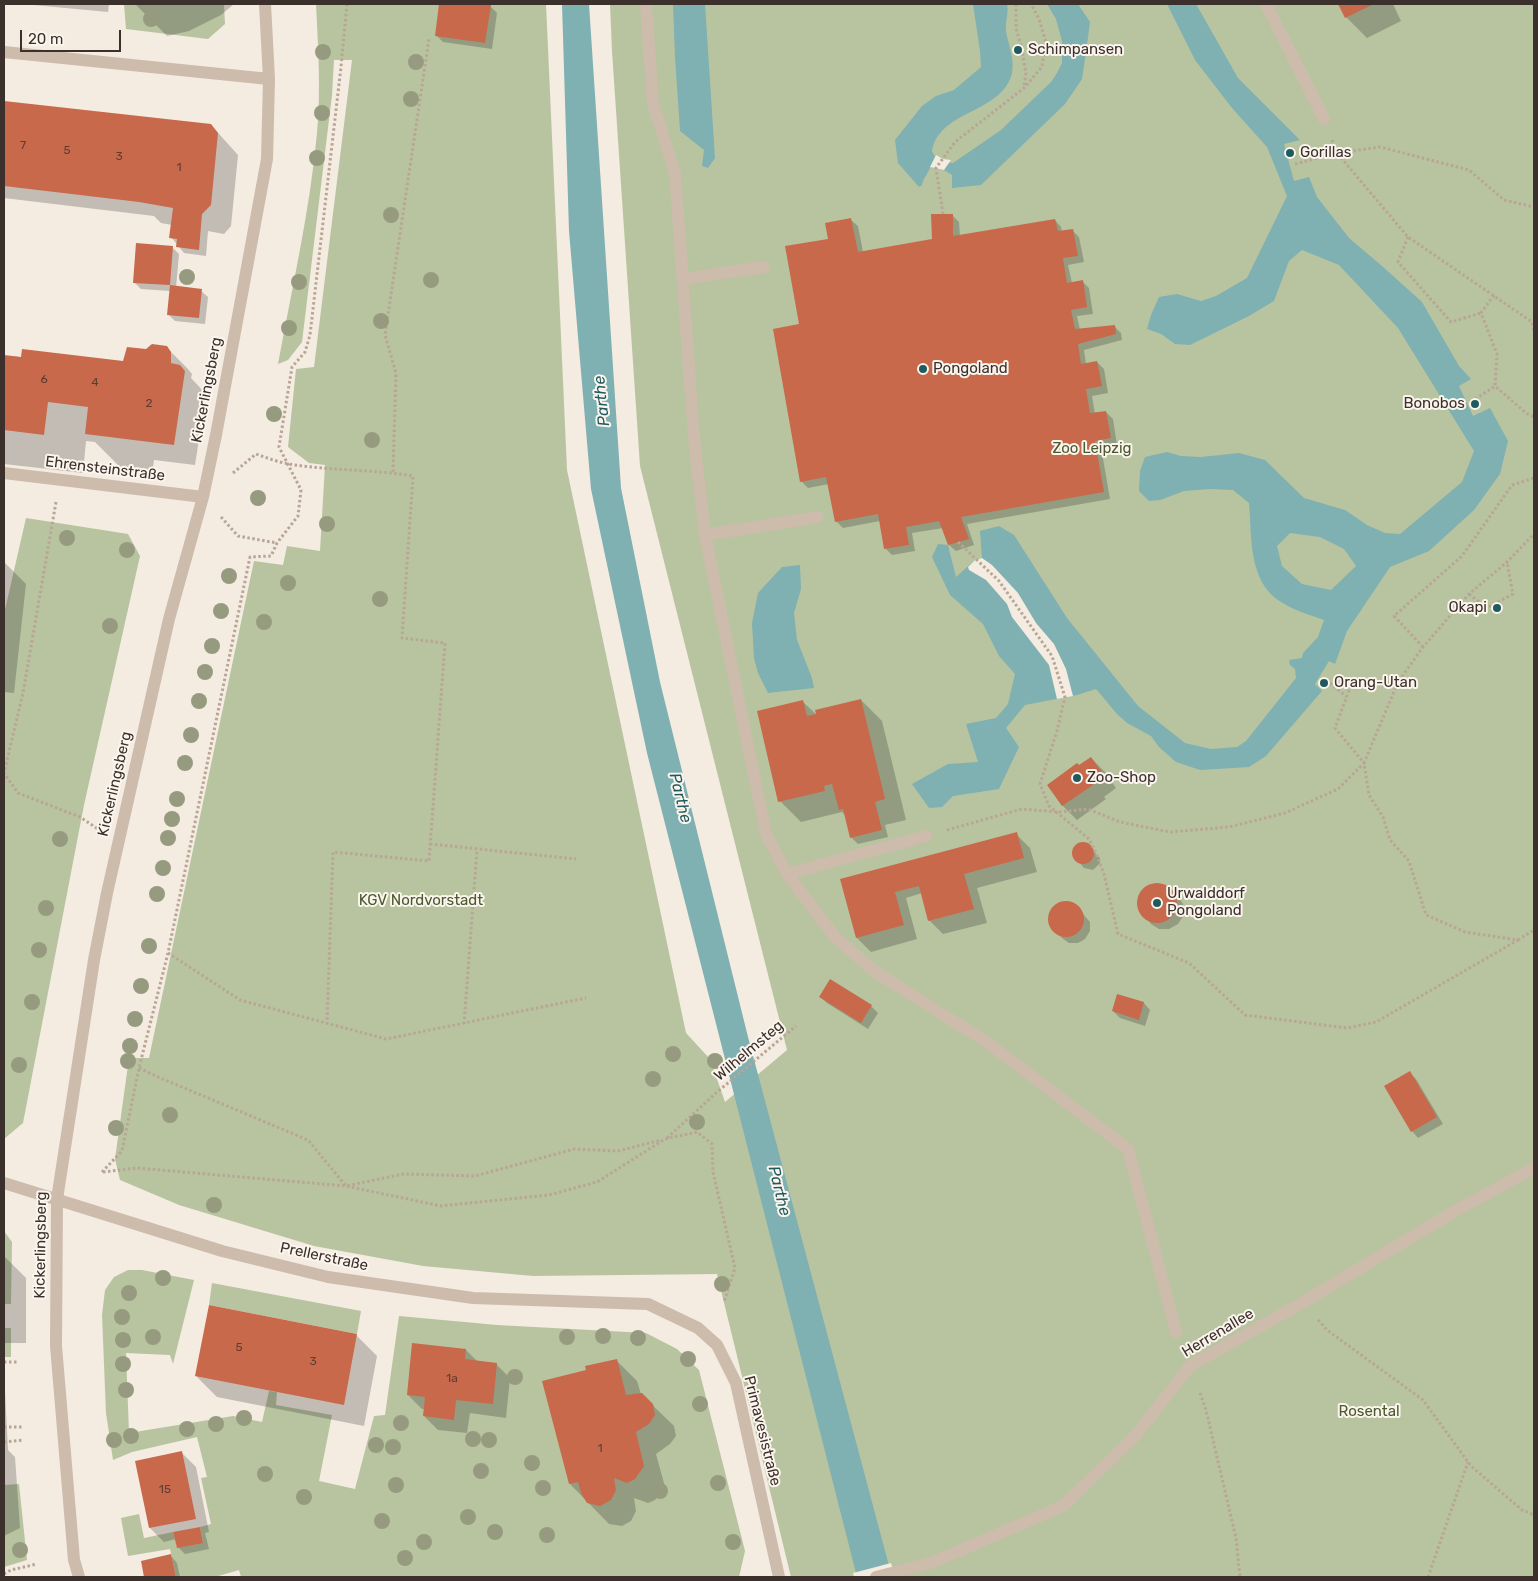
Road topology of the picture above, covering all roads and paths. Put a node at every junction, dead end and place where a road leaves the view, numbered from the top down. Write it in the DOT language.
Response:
graph roads {
  1 [pos="265,4"];
  2 [pos="347,4"];
  3 [pos="646,4"];
  4 [pos="1016,4"];
  5 [pos="1032,4"];
  6 [pos="1266,4"];
  7 [pos="429,39"];
  8 [pos="4,52"];
  9 [pos="268,79"];
  10 [pos="1024,88"];
  11 [pos="1324,119"];
  12 [pos="1337,152"];
  13 [pos="1295,164"];
  14 [pos="1534,207"];
  15 [pos="943,214"];
  16 [pos="1408,237"];
  17 [pos="764,267"];
  18 [pos="683,279"];
  19 [pos="1494,295"];
  20 [pos="1481,313"];
  21 [pos="1534,330"];
  22 [pos="1495,386"];
  23 [pos="1471,402"];
  24 [pos="1534,417"];
  25 [pos="256,454"];
  26 [pos="289,464"];
  27 [pos="4,472"];
  28 [pos="393,472"];
  29 [pos="1534,478"];
  30 [pos="60,479"];
  31 [pos="202,497"];
  32 [pos="818,517"];
  33 [pos="1534,534"];
  34 [pos="705,535"];
  35 [pos="238,536"];
  36 [pos="958,542"];
  37 [pos="277,543"];
  38 [pos="1507,562"];
  39 [pos="1469,594"];
  40 [pos="1423,647"];
  41 [pos="1326,680"];
  42 [pos="1398,682"];
  43 [pos="1347,697"];
  44 [pos="1364,764"];
  45 [pos="1058,812"];
  46 [pos="926,836"];
  47 [pos="118,844"];
  48 [pos="430,844"];
  49 [pos="477,850"];
  50 [pos="576,859"];
  51 [pos="787,874"];
  52 [pos="1534,930"];
  53 [pos="1518,940"];
  54 [pos="168,953"];
  55 [pos="586,998"];
  56 [pos="327,1023"];
  57 [pos="464,1024"];
  58 [pos="796,1026"];
  59 [pos="139,1068"];
  60 [pos="665,1139"];
  61 [pos="1534,1168"];
  62 [pos="4,1184"];
  63 [pos="346,1186"];
  64 [pos="56,1199"];
  65 [pos="724,1302"];
  66 [pos="1302,1303"];
  67 [pos="648,1304"];
  68 [pos="1176,1332"];
  69 [pos="4,1362"];
  70 [pos="19,1362"];
  71 [pos="1190,1366"];
  72 [pos="4,1427"];
  73 [pos="22,1427"];
  74 [pos="23,1440"];
  75 [pos="4,1442"];
  76 [pos="1468,1462"];
  77 [pos="1534,1515"];
  78 [pos="37,1564"];
  79 [pos="4,1574"];
  80 [pos="79,1577"];
  81 [pos="779,1577"];
  82 [pos="876,1577"];
  83 [pos="1240,1577"];
  84 [pos="1428,1577"];
  1 -- 9 [label="street, Kickerlingsberg"];
  2 -- 26 [label="path"];
  3 -- 18 [label="street"];
  4 -- 10 [label="path"];
  5 -- 10 [label="path"];
  6 -- 11 [label="street"];
  7 -- 28 [label="path"];
  8 -- 9 [label="street"];
  9 -- 31 [label="street, Kickerlingsberg"];
  10 -- 15 [label="path"];
  11 -- 12 [label="path"];
  12 -- 13 [label="path"];
  12 -- 14 [label="path"];
  12 -- 16 [label="path"];
  16 -- 19 [label="path"];
  16 -- 20 [label="path"];
  17 -- 18 [label="street"];
  18 -- 34 [label="street"];
  19 -- 20 [label="path"];
  19 -- 21 [label="path"];
  20 -- 22 [label="path"];
  22 -- 23 [label="path"];
  22 -- 24 [label="path"];
  25 -- 26 [label="path"];
  26 -- 28 [label="path"];
  26 -- 37 [label="path"];
  27 -- 30 [label="street, Ehrensteinstraße"];
  28 -- 48 [label="path"];
  29 -- 40 [label="path"];
  30 -- 31 [label="street, Ehrensteinstraße"];
  30 -- 47 [label="path"];
  31 -- 47 [label="street, Kickerlingsberg"];
  32 -- 34 [label="street"];
  33 -- 38 [label="path"];
  34 -- 51 [label="street"];
  35 -- 37 [label="path"];
  36 -- 45 [label="path"];
  37 -- 54 [label="path"];
  38 -- 39 [label="path"];
  38 -- 39 [label="path"];
  39 -- 40 [label="path"];
  40 -- 42 [label="path"];
  41 -- 43 [label="path"];
  42 -- 43 [label="path"];
  42 -- 44 [label="path"];
  43 -- 44 [label="path"];
  44 -- 45 [label="path"];
  44 -- 53 [label="path"];
  45 -- 46 [label="path"];
  45 -- 53 [label="path"];
  46 -- 51 [label="street"];
  47 -- 64 [label="street, Kickerlingsberg"];
  48 -- 49 [label="path"];
  48 -- 56 [label="path"];
  49 -- 50 [label="path"];
  49 -- 57 [label="path"];
  51 -- 68 [label="street"];
  52 -- 53 [label="path"];
  54 -- 56 [label="path"];
  54 -- 59 [label="path"];
  55 -- 57 [label="path"];
  56 -- 57 [label="path"];
  58 -- 60 [label="path, Wilhelmsteg"];
  59 -- 63 [label="path"];
  59 -- 63 [label="path"];
  60 -- 63 [label="path"];
  60 -- 63 [label="path"];
  60 -- 65 [label="path"];
  61 -- 66 [label="street, Herrenallee"];
  62 -- 64 [label="street, Prellerstraße"];
  64 -- 67 [label="street, Prellerstraße"];
  64 -- 80 [label="street, Kickerlingsberg"];
  66 -- 71 [label="street, Herrenallee"];
  66 -- 76 [label="path"];
  67 -- 81 [label="street, Primavesistraße"];
  69 -- 70 [label="path"];
  71 -- 82 [label="street, Herrenallee"];
  71 -- 83 [label="path"];
  72 -- 73 [label="path"];
  74 -- 75 [label="path"];
  76 -- 77 [label="path"];
  76 -- 84 [label="path"];
  78 -- 79 [label="path"];
}
